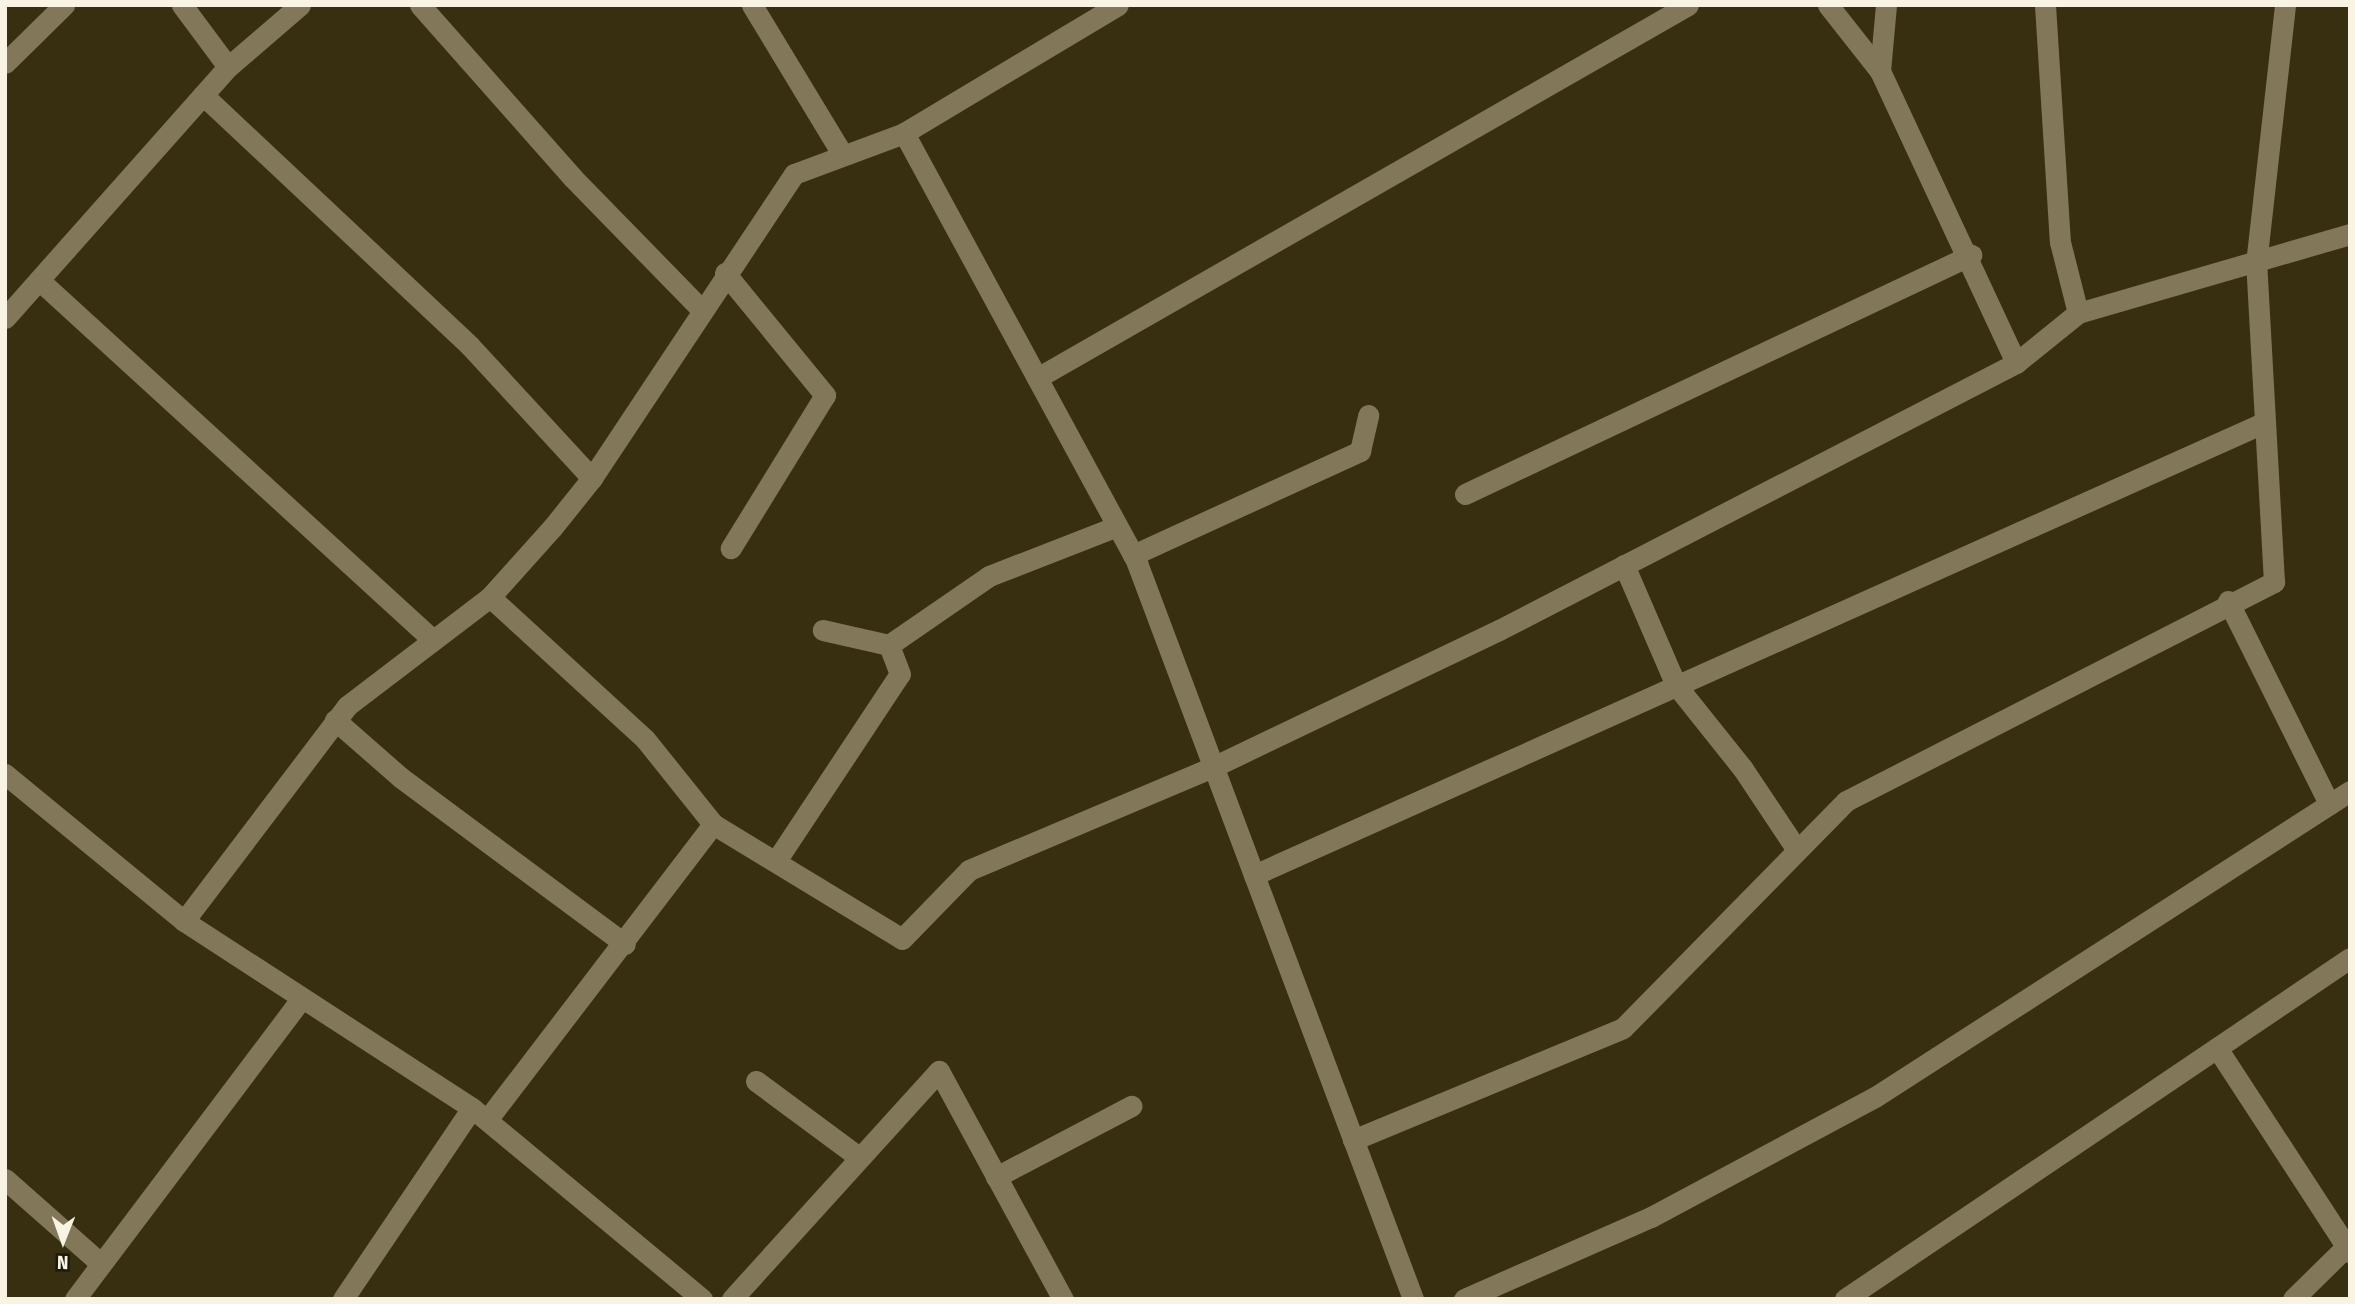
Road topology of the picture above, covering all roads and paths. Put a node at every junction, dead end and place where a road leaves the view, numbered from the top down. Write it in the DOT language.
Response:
graph roads {
  1 [pos="64,5"];
  2 [pos="182,5"];
  3 [pos="300,5"];
  4 [pos="420,5"];
  5 [pos="752,5"];
  6 [pos="1118,5"];
  7 [pos="1688,5"];
  8 [pos="1828,5"];
  9 [pos="1886,5"];
  10 [pos="2045,5"];
  11 [pos="2285,5"];
  12 [pos="5,62"];
  13 [pos="228,67"];
  14 [pos="1880,71"];
  15 [pos="203,95"];
  16 [pos="904,132"];
  17 [pos="844,155"];
  18 [pos="2350,234"];
  19 [pos="1971,255"];
  20 [pos="2256,264"];
  21 [pos="725,273"];
  22 [pos="38,280"];
  23 [pos="700,308"];
  24 [pos="2078,313"];
  25 [pos="5,318"];
  26 [pos="2016,363"];
  27 [pos="1037,377"];
  28 [pos="1368,415"];
  29 [pos="2263,423"];
  30 [pos="592,478"];
  31 [pos="1465,494"];
  32 [pos="1117,526"];
  33 [pos="732,548"];
  34 [pos="1133,555"];
  35 [pos="1624,565"];
  36 [pos="490,597"];
  37 [pos="2228,601"];
  38 [pos="823,630"];
  39 [pos="433,640"];
  40 [pos="888,645"];
  41 [pos="1676,685"];
  42 [pos="335,720"];
  43 [pos="1213,766"];
  44 [pos="5,774"];
  45 [pos="2350,791"];
  46 [pos="2329,804"];
  47 [pos="713,824"];
  48 [pos="1797,850"];
  49 [pos="776,861"];
  50 [pos="1254,875"];
  51 [pos="184,921"];
  52 [pos="625,944"];
  53 [pos="2350,958"];
  54 [pos="302,998"];
  55 [pos="2217,1048"];
  56 [pos="756,1082"];
  57 [pos="1131,1106"];
  58 [pos="480,1114"];
  59 [pos="1353,1140"];
  60 [pos="860,1158"];
  61 [pos="996,1177"];
  62 [pos="5,1179"];
  63 [pos="2349,1247"];
  64 [pos="98,1261"];
  65 [pos="75,1299"];
  66 [pos="343,1299"];
  67 [pos="702,1299"];
  68 [pos="732,1299"];
  69 [pos="1063,1299"];
  70 [pos="1413,1299"];
  71 [pos="1464,1299"];
  72 [pos="1845,1299"];
  73 [pos="2293,1299"];
  1 -- 12 [label="street"];
  2 -- 13 [label="street"];
  3 -- 13 [label="street"];
  4 -- 23 [label="street"];
  5 -- 17 [label="street"];
  6 -- 16 [label="street"];
  7 -- 27 [label="street"];
  8 -- 14 [label="street"];
  9 -- 14 [label="street"];
  10 -- 24 [label="street"];
  11 -- 20 [label="street"];
  13 -- 15 [label="street"];
  14 -- 19 [label="street"];
  15 -- 22 [label="street"];
  15 -- 30 [label="street"];
  16 -- 17 [label="street"];
  16 -- 27 [label="street"];
  17 -- 21 [label="street"];
  18 -- 20 [label="street"];
  19 -- 26 [label="street"];
  19 -- 31 [label="street"];
  20 -- 24 [label="street"];
  20 -- 29 [label="street"];
  21 -- 23 [label="street"];
  21 -- 33 [label="street"];
  22 -- 25 [label="street"];
  22 -- 39 [label="street"];
  23 -- 30 [label="street"];
  24 -- 26 [label="street"];
  26 -- 35 [label="street"];
  27 -- 32 [label="street"];
  28 -- 34 [label="street"];
  29 -- 37 [label="street"];
  29 -- 41 [label="street"];
  30 -- 36 [label="street"];
  32 -- 34 [label="street"];
  32 -- 40 [label="street"];
  34 -- 43 [label="street"];
  35 -- 41 [label="street"];
  35 -- 43 [label="street"];
  36 -- 39 [label="street"];
  36 -- 47 [label="street"];
  37 -- 46 [label="street"];
  37 -- 48 [label="street"];
  38 -- 40 [label="street"];
  39 -- 42 [label="street"];
  40 -- 49 [label="street"];
  41 -- 48 [label="street"];
  41 -- 50 [label="street"];
  42 -- 51 [label="street"];
  42 -- 52 [label="street"];
  43 -- 49 [label="street"];
  43 -- 50 [label="street"];
  44 -- 51 [label="street"];
  45 -- 46 [label="street"];
  46 -- 71 [label="street"];
  47 -- 49 [label="street"];
  47 -- 52 [label="street"];
  48 -- 59 [label="street"];
  50 -- 59 [label="street"];
  51 -- 54 [label="street"];
  52 -- 58 [label="street"];
  53 -- 55 [label="street"];
  54 -- 58 [label="street"];
  54 -- 64 [label="street"];
  55 -- 63 [label="street"];
  55 -- 72 [label="street"];
  56 -- 60 [label="street"];
  57 -- 61 [label="street"];
  58 -- 66 [label="street"];
  58 -- 67 [label="street"];
  59 -- 70 [label="street"];
  60 -- 61 [label="street"];
  60 -- 68 [label="street"];
  61 -- 69 [label="street"];
  62 -- 64 [label="street"];
  63 -- 73 [label="street"];
  64 -- 65 [label="street"];
}
